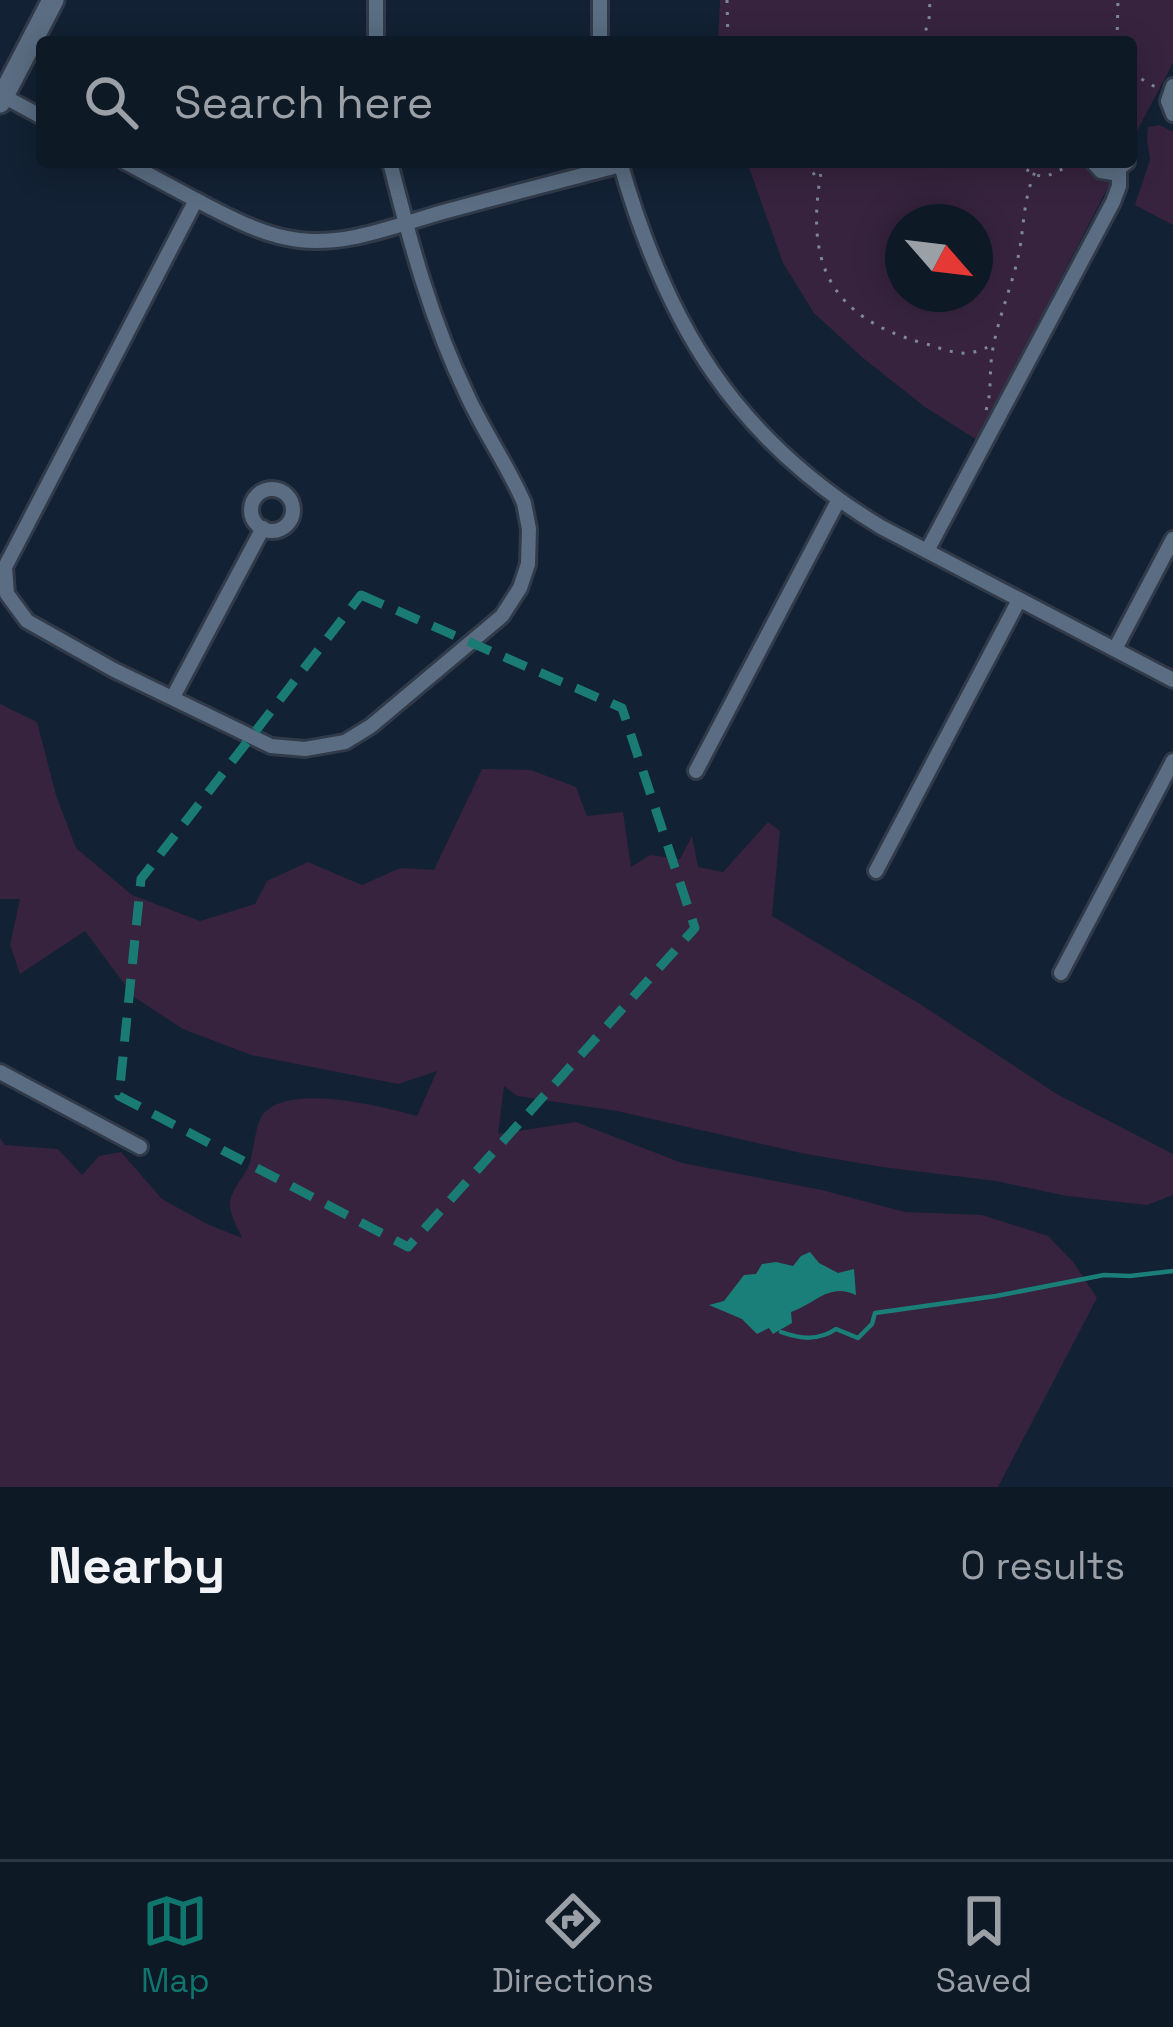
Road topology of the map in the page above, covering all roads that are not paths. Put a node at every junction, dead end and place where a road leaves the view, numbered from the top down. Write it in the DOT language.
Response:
graph roads {
  1 [pos="53,0"];
  2 [pos="376,0"];
  3 [pos="600,0"];
  4 [pos="376,36"];
  5 [pos="600,36"];
  6 [pos="1171,89"];
  7 [pos="2,99"];
  8 [pos="36,114"];
  9 [pos="1173,114"];
  10 [pos="136,168"];
  11 [pos="391,168"];
  12 [pos="603,168"];
  13 [pos="622,168"];
  14 [pos="1123,168"];
  15 [pos="196,200"];
  16 [pos="405,223"];
  17 [pos="838,501"];
  18 [pos="262,528"];
  19 [pos="1173,538"];
  20 [pos="927,550"];
  21 [pos="1019,600"];
  22 [pos="1114,649"];
  23 [pos="1173,680"];
  24 [pos="173,697"];
  25 [pos="1173,760"];
  26 [pos="696,771"];
  27 [pos="876,871"];
  28 [pos="1061,973"];
  29 [pos="0,1072"];
  30 [pos="140,1147"];
  1 -- 7 [label="street"];
  2 -- 4 [label="street"];
  3 -- 5 [label="street"];
  6 -- 9 [label="street"];
  7 -- 8 [label="street"];
  10 -- 15 [label="street"];
  11 -- 16 [label="street"];
  12 -- 16 [label="street"];
  13 -- 17 [label="street"];
  14 -- 20 [label="street"];
  15 -- 16 [label="street"];
  15 -- 24 [label="street"];
  16 -- 24 [label="street"];
  17 -- 20 [label="street"];
  17 -- 26 [label="street"];
  18 -- 24 [label="street"];
  19 -- 22 [label="street"];
  20 -- 21 [label="street"];
  21 -- 22 [label="street"];
  21 -- 27 [label="street"];
  22 -- 23 [label="street"];
  25 -- 28 [label="street"];
  29 -- 30 [label="street"];
}
